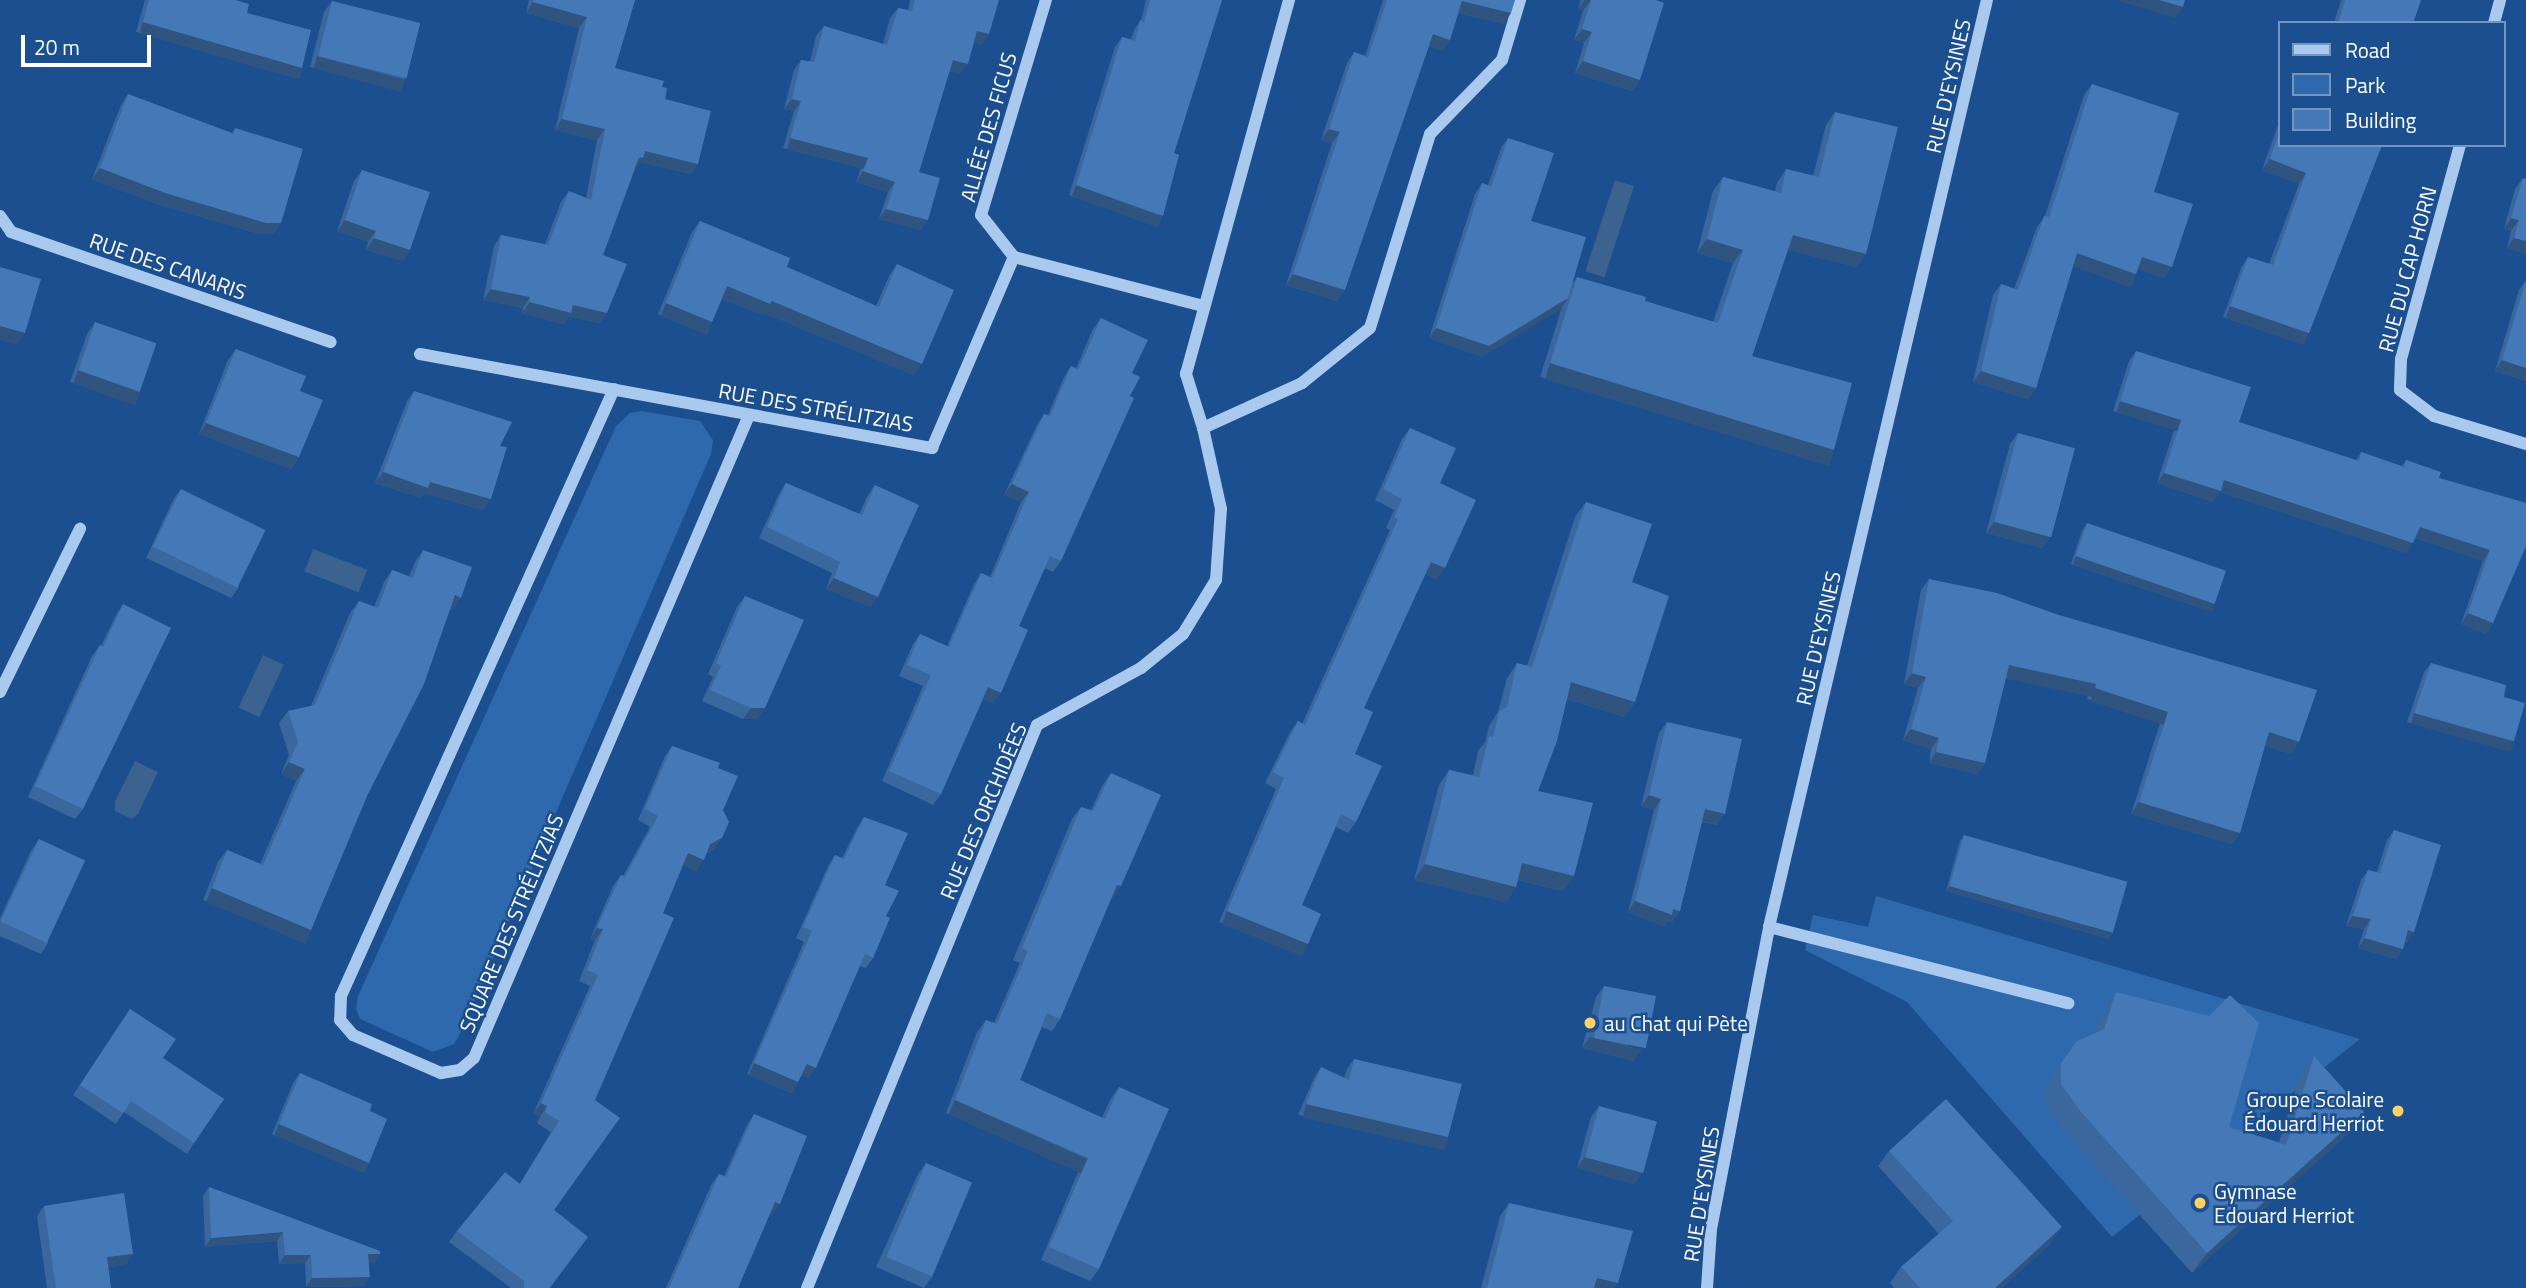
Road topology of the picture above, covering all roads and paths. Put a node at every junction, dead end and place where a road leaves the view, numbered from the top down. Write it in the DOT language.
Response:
graph roads {
  1 [pos="1046,0"];
  2 [pos="1289,0"];
  3 [pos="1520,0"];
  4 [pos="1987,0"];
  5 [pos="2500,0"];
  6 [pos="2495,21"];
  7 [pos="2459,147"];
  8 [pos="0,216"];
  9 [pos="1014,257"];
  10 [pos="1204,306"];
  11 [pos="331,342"];
  12 [pos="420,354"];
  13 [pos="614,390"];
  14 [pos="749,415"];
  15 [pos="1203,428"];
  16 [pos="2526,444"];
  17 [pos="80,529"];
  18 [pos="0,692"];
  19 [pos="1769,927"];
  20 [pos="2068,1003"];
  21 [pos="807,1288"];
  22 [pos="1707,1288"];
  1 -- 9 [label="street, ALLÉE DES FICUS"];
  2 -- 10 [label="street"];
  3 -- 15 [label="street"];
  4 -- 19 [label="street, RUE D'EYSINES"];
  5 -- 6 [label="street"];
  7 -- 16 [label="street, RUE DU CAP HORN"];
  8 -- 11 [label="street, RUE DES CANARIS"];
  9 -- 10 [label="street"];
  9 -- 14 [label="street, RUE DES STRÉLITZIAS"];
  10 -- 15 [label="street"];
  12 -- 13 [label="street, RUE DES STRÉLITZIAS"];
  13 -- 14 [label="street, RUE DES STRÉLITZIAS"];
  13 -- 14 [label="street, SQUARE DES STRÉLITZIAS"];
  15 -- 21 [label="street, RUE DES ORCHIDÉES"];
  17 -- 18 [label="street"];
  19 -- 20 [label="street"];
  19 -- 22 [label="street, RUE D'EYSINES"];
}
